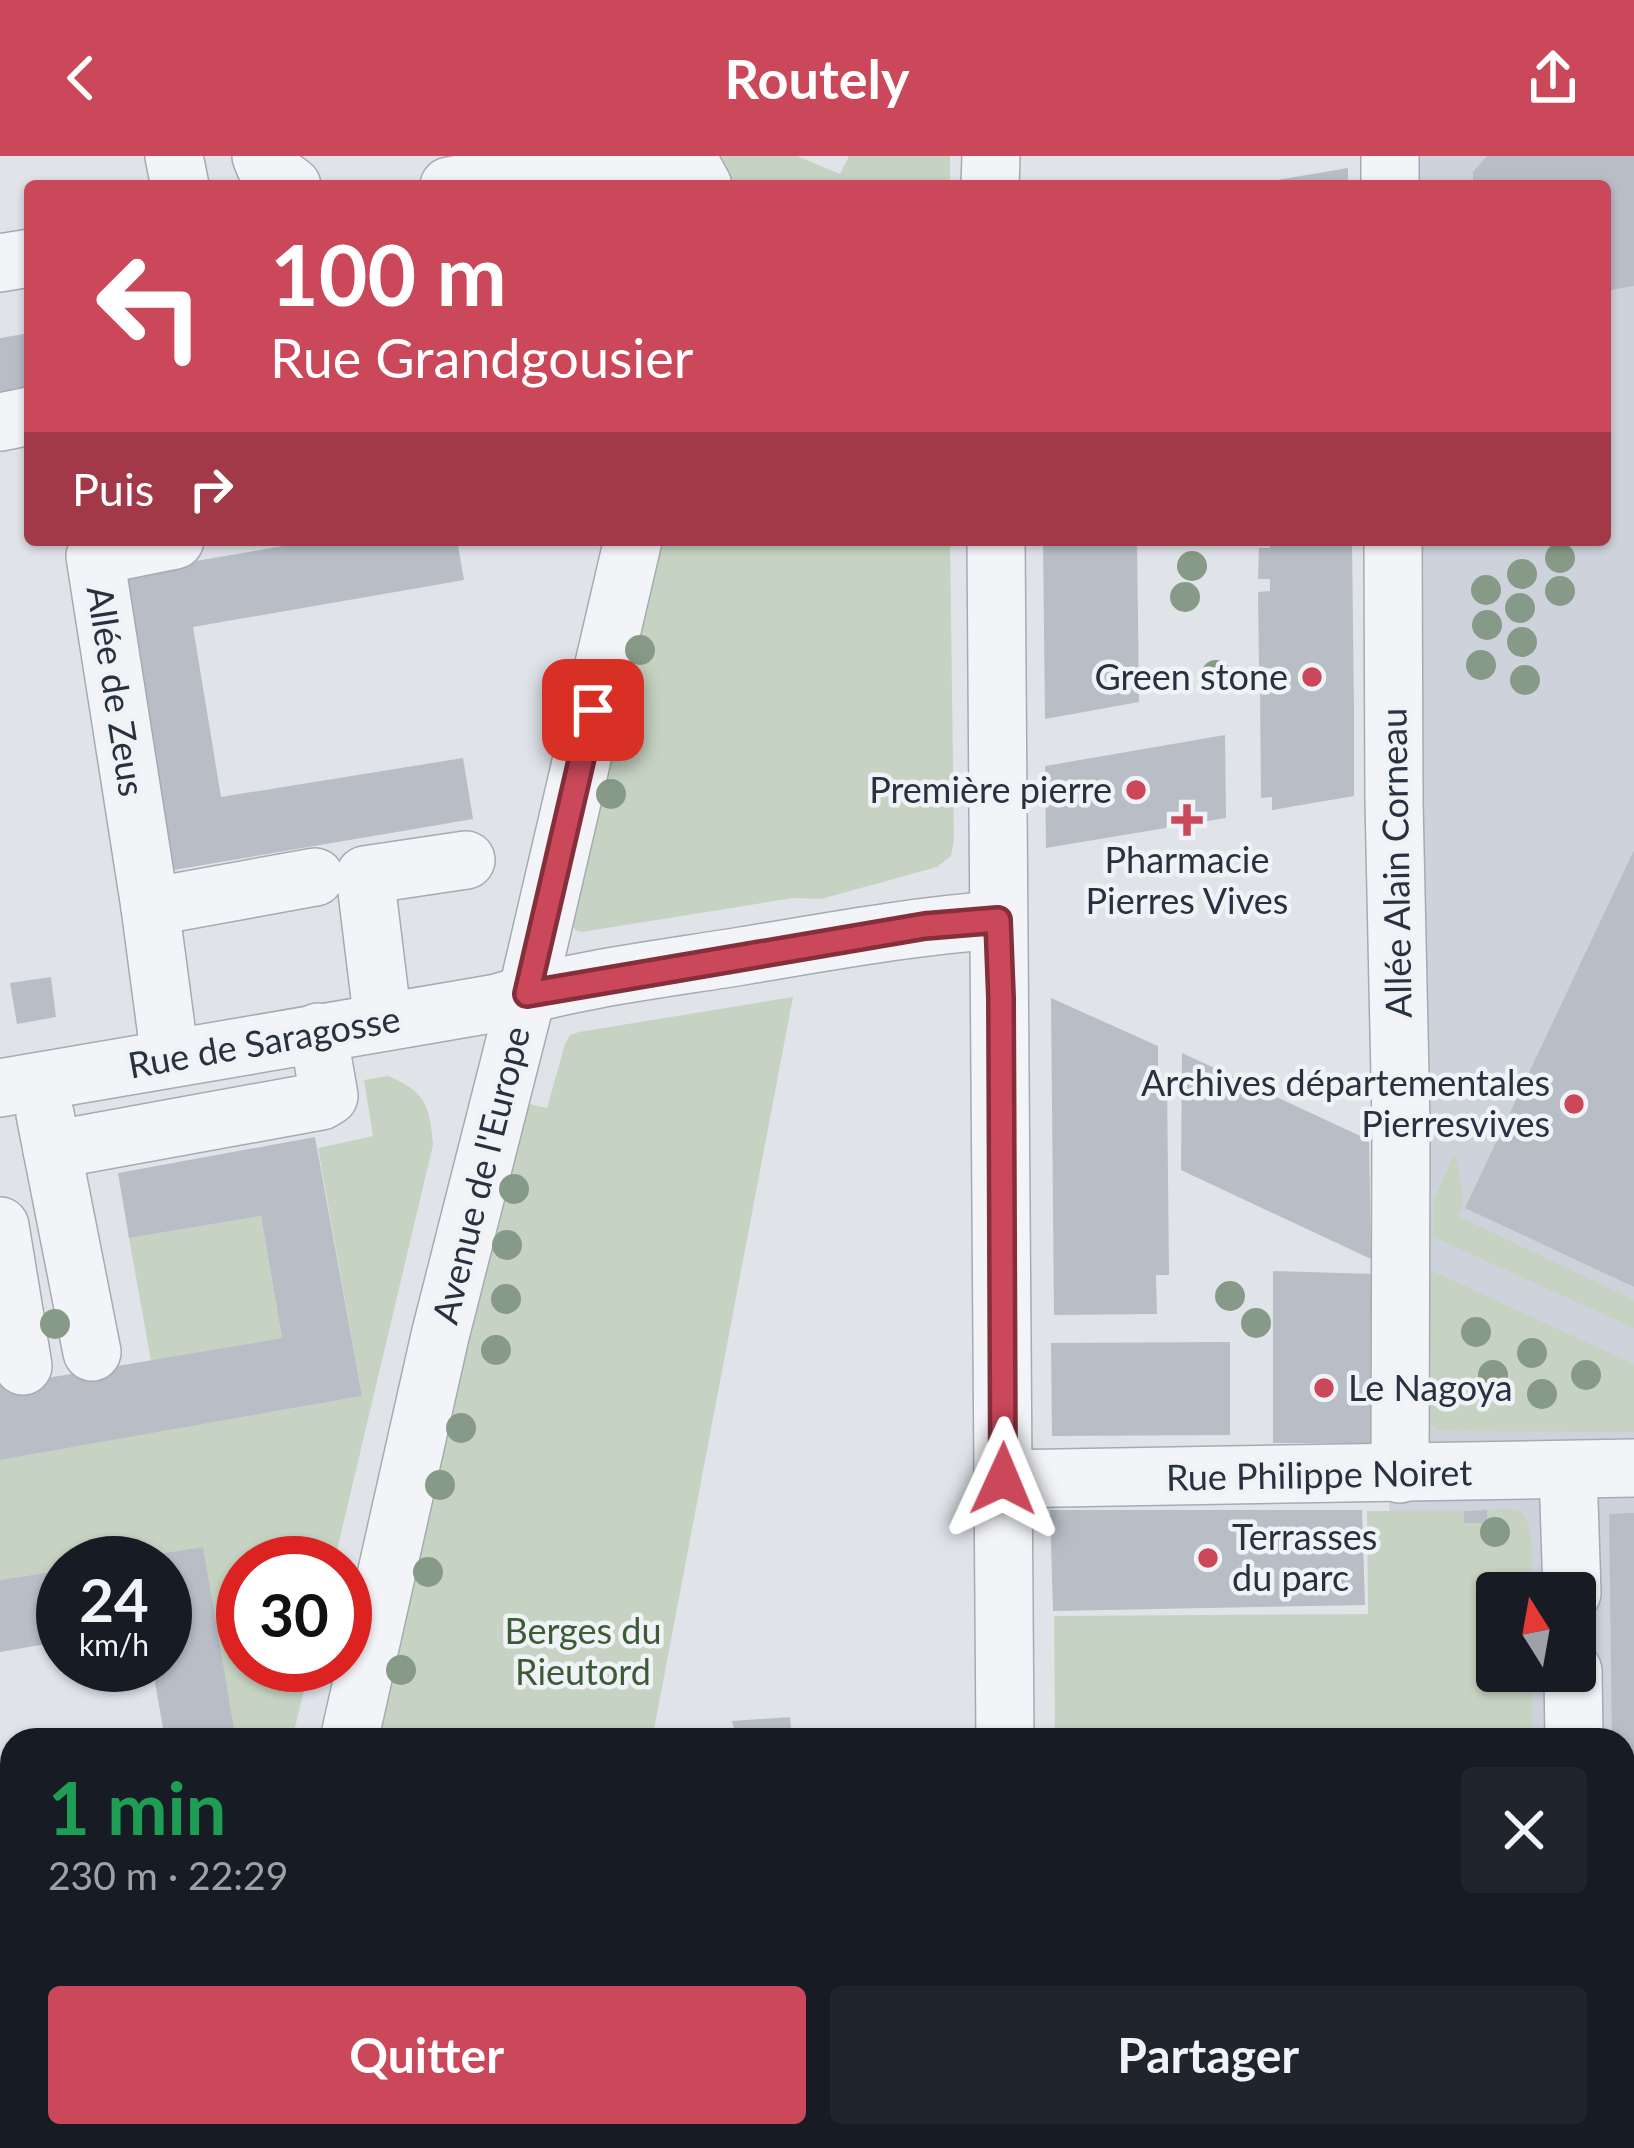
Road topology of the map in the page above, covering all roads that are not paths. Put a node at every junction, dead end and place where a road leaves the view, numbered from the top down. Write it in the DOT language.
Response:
graph roads {
  1 [pos="261,156"];
  2 [pos="664,156"];
  3 [pos="676,156"];
  4 [pos="502,166"];
  5 [pos="284,180"];
  6 [pos="464,180"];
  7 [pos="700,180"];
  8 [pos="146,546"];
  9 [pos="633,546"];
  10 [pos="996,546"];
  11 [pos="1393,546"];
  12 [pos="466,860"];
  13 [pos="340,876"];
  14 [pos="150,907"];
  15 [pos="998,920"];
  16 [pos="527,994"];
  17 [pos="383,1022"];
  18 [pos="318,1032"];
  19 [pos="170,1058"];
  20 [pos="20,1084"];
  21 [pos="55,1166"];
  22 [pos="0,1192"];
  23 [pos="0,1226"];
  24 [pos="92,1352"];
  25 [pos="23,1366"];
  26 [pos="1634,1468"];
  27 [pos="1568,1470"];
  28 [pos="1400,1474"];
  29 [pos="1003,1479"];
  30 [pos="1571,1572"];
  31 [pos="1573,1692"];
  32 [pos="353,1728"];
  33 [pos="1004,1728"];
  34 [pos="1574,1728"];
  1 -- 5 [label="street"];
  2 -- 4 [label="street"];
  3 -- 7 [label="street"];
  4 -- 6 [label="street"];
  8 -- 14 [label="street, Allée de Zeus"];
  9 -- 16 [label="street, Avenue de l'Europe"];
  10 -- 15 [label="street"];
  11 -- 28 [label="street, Allée Alain Corneau"];
  12 -- 13 [label="street"];
  13 -- 14 [label="street"];
  13 -- 17 [label="street"];
  14 -- 19 [label="street, Allée de Zeus"];
  15 -- 16 [label="street, Rue de Saragosse"];
  15 -- 29 [label="street"];
  16 -- 17 [label="street, Rue de Saragosse"];
  16 -- 32 [label="street, Avenue de l'Europe"];
  17 -- 18 [label="street, Rue de Saragosse"];
  18 -- 19 [label="street, Rue de Saragosse"];
  18 -- 21 [label="street"];
  19 -- 20 [label="street, Rue de Saragosse"];
  20 -- 21 [label="street"];
  21 -- 22 [label="street"];
  21 -- 24 [label="street"];
  23 -- 25 [label="street"];
  26 -- 27 [label="street, Rue Philippe Noiret"];
  27 -- 28 [label="street, Rue Philippe Noiret"];
  27 -- 30 [label="street"];
  28 -- 29 [label="street, Rue Philippe Noiret"];
  29 -- 33 [label="street"];
  31 -- 34 [label="street"];
}
